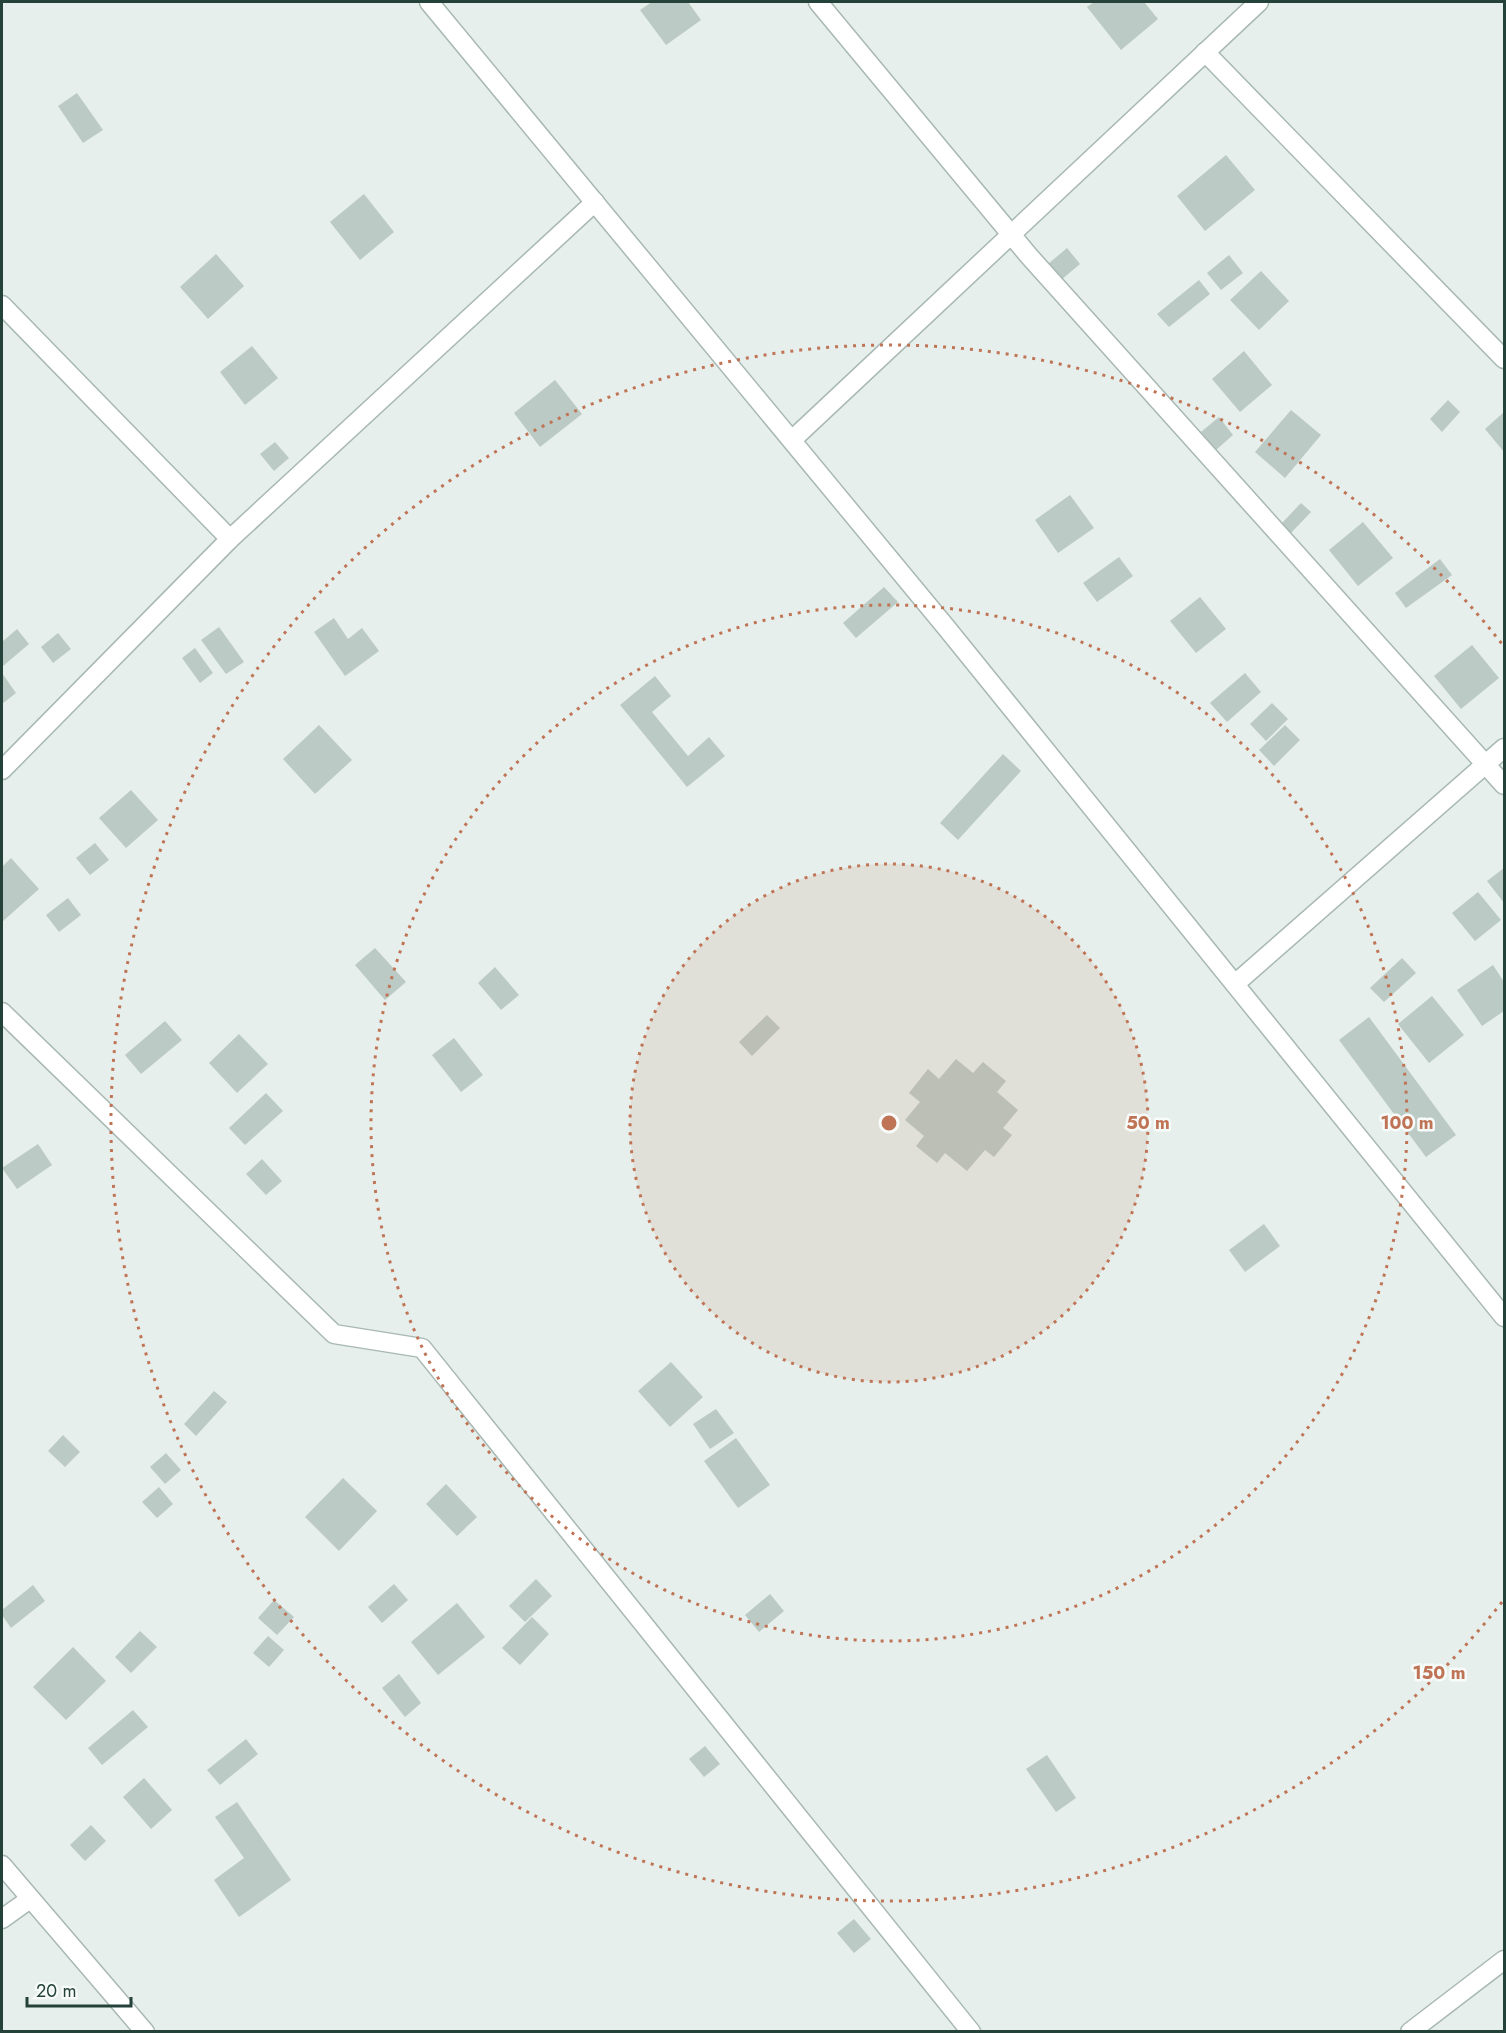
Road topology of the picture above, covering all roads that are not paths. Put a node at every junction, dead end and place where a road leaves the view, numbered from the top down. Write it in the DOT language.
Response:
graph roads {
  1 [pos="429,2"];
  2 [pos="818,2"];
  3 [pos="1259,2"];
  4 [pos="1205,52"];
  5 [pos="595,202"];
  6 [pos="1011,234"];
  7 [pos="2,305"];
  8 [pos="1504,359"];
  9 [pos="792,440"];
  10 [pos="230,539"];
  11 [pos="1504,748"];
  12 [pos="1486,764"];
  13 [pos="2,770"];
  14 [pos="1504,785"];
  15 [pos="1235,984"];
  16 [pos="2,1012"];
  17 [pos="1504,1317"];
  18 [pos="2,1866"];
  19 [pos="30,1899"];
  20 [pos="2,1919"];
  21 [pos="1504,1960"];
  22 [pos="145,2031"];
  23 [pos="971,2031"];
  24 [pos="1410,2031"];
  1 -- 5 [label="street"];
  2 -- 6 [label="street"];
  3 -- 4 [label="street"];
  4 -- 6 [label="street"];
  4 -- 8 [label="street"];
  5 -- 9 [label="street"];
  5 -- 10 [label="street"];
  6 -- 9 [label="street"];
  6 -- 12 [label="street"];
  7 -- 10 [label="street"];
  9 -- 15 [label="street"];
  10 -- 13 [label="street"];
  11 -- 12 [label="street"];
  12 -- 14 [label="street"];
  12 -- 15 [label="street"];
  15 -- 17 [label="street"];
  16 -- 23 [label="street"];
  18 -- 19 [label="street"];
  19 -- 20 [label="street"];
  19 -- 22 [label="street"];
  21 -- 24 [label="street"];
}
